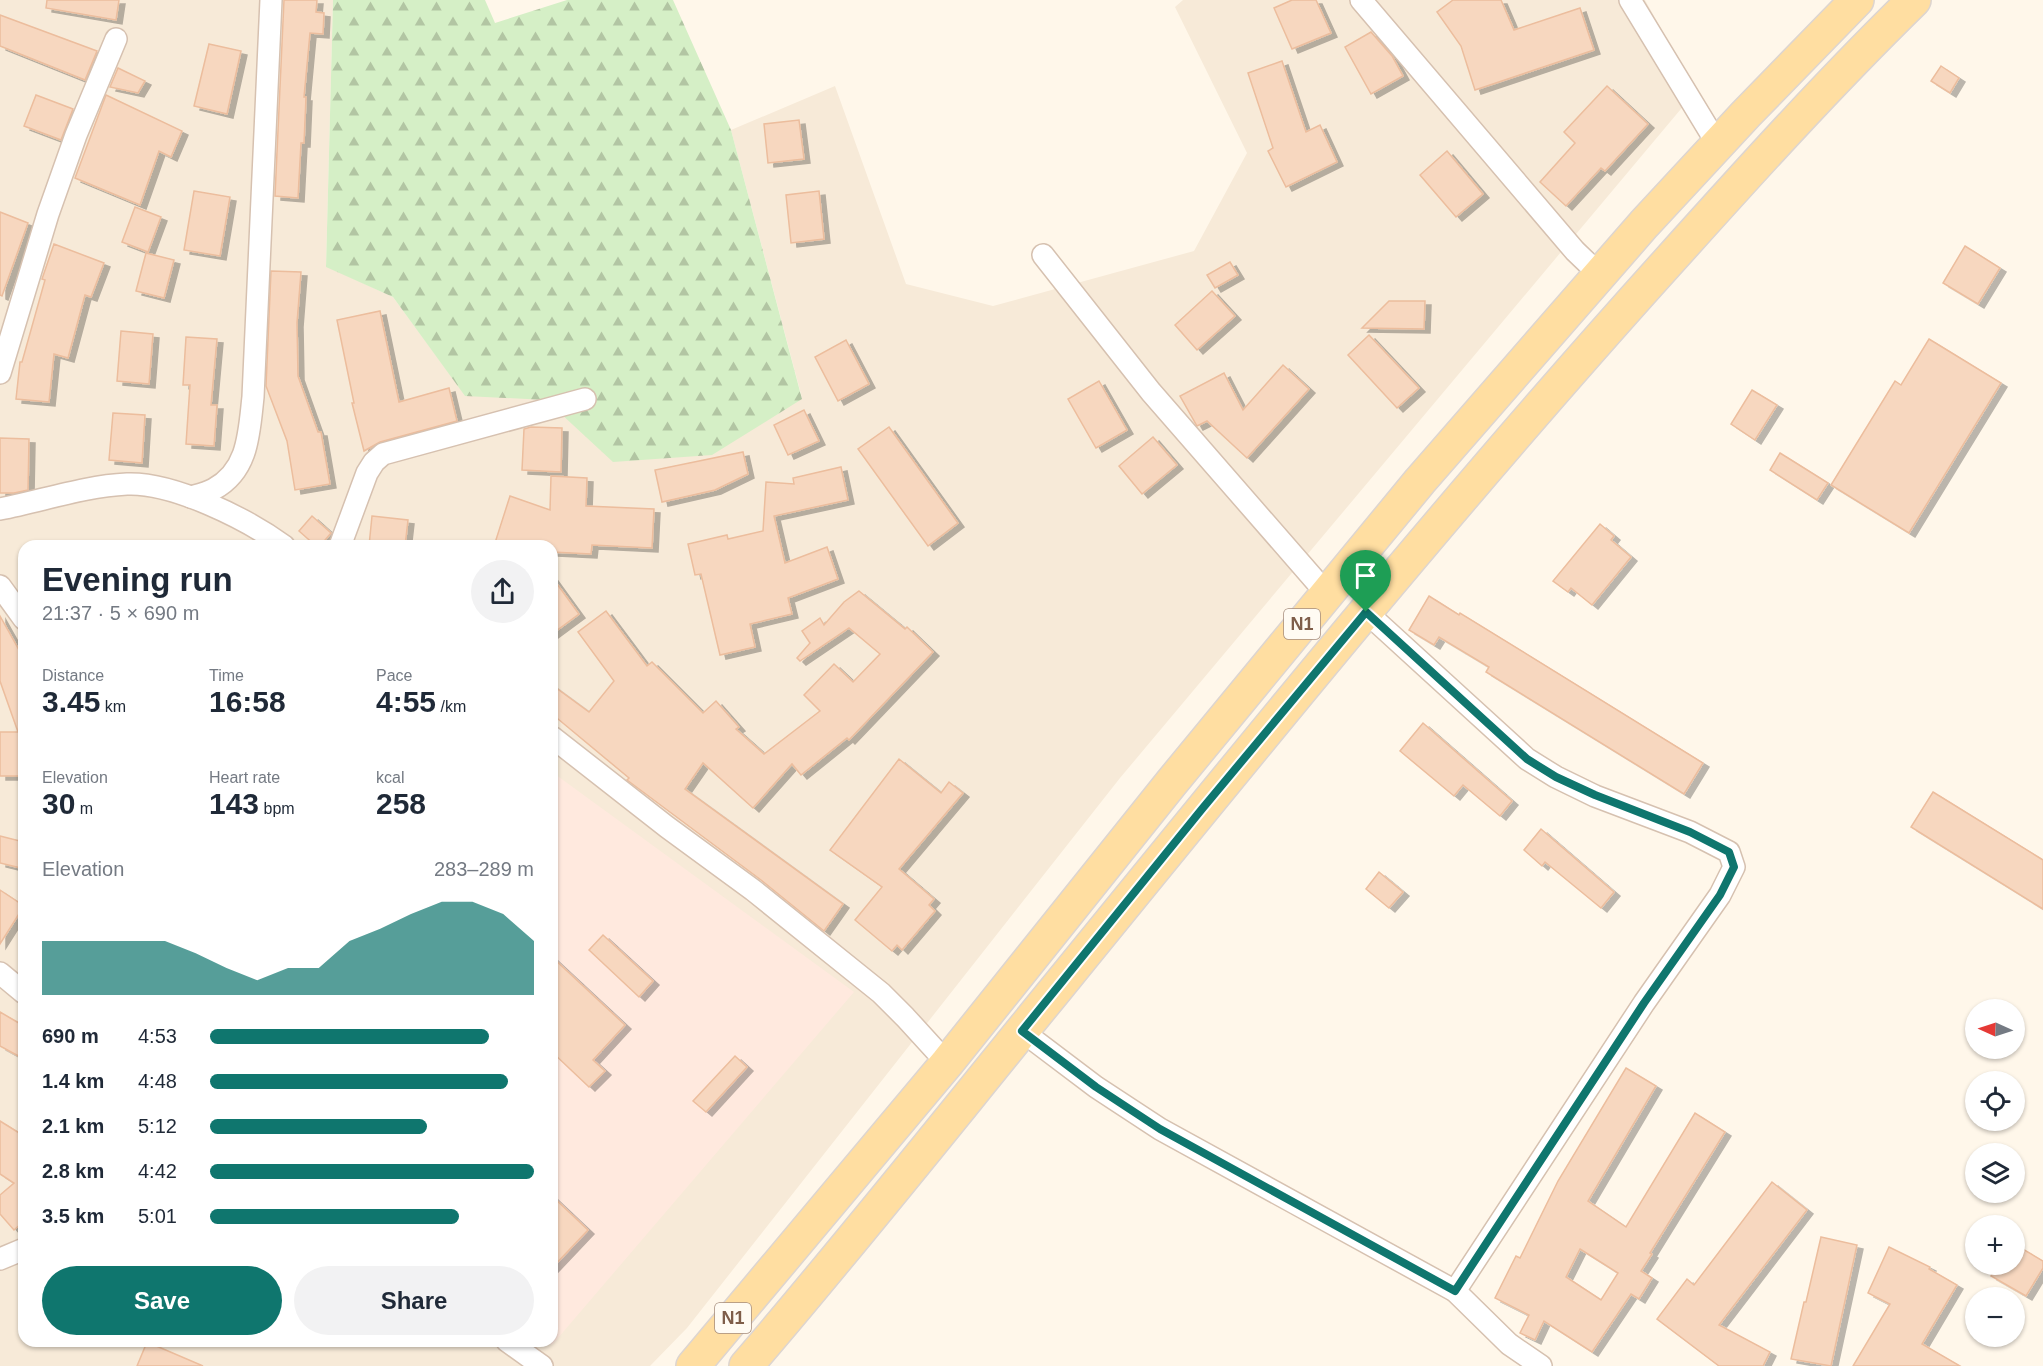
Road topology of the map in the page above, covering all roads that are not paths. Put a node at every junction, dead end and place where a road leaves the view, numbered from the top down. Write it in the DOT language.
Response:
graph roads {
  1 [pos="272,0"];
  2 [pos="1360,0"];
  3 [pos="1630,0"];
  4 [pos="1857,0"];
  5 [pos="1914,0"];
  6 [pos="116,39"];
  7 [pos="1718,145"];
  8 [pos="1043,255"];
  9 [pos="1600,275"];
  10 [pos="0,373"];
  11 [pos="585,399"];
  12 [pos="191,497"];
  13 [pos="0,509"];
  14 [pos="274,540"];
  15 [pos="342,540"];
  16 [pos="0,586"];
  17 [pos="1327,594"];
  18 [pos="18,611"];
  19 [pos="1366,612"];
  20 [pos="558,742"];
  21 [pos="1022,1031"];
  22 [pos="947,1064"];
  23 [pos="18,1252"];
  24 [pos="0,1259"];
  25 [pos="1455,1291"];
  26 [pos="515,1347"];
  27 [pos="693,1361"];
  28 [pos="542,1366"];
  29 [pos="746,1366"];
  30 [pos="1541,1366"];
  1 -- 12 [label="street"];
  2 -- 9 [label="street"];
  3 -- 7 [label="street"];
  4 -- 7 [label="main road, N1"];
  5 -- 19 [label="main road, N1"];
  6 -- 10 [label="street"];
  7 -- 9 [label="main road, N1"];
  8 -- 17 [label="street"];
  9 -- 17 [label="main road, N1"];
  11 -- 15 [label="street"];
  12 -- 13 [label="street"];
  12 -- 14 [label="street"];
  16 -- 18 [label="street"];
  17 -- 22 [label="main road, N1"];
  19 -- 21 [label="main road, N1"];
  19 -- 25 [label="street"];
  20 -- 22 [label="street"];
  21 -- 25 [label="street"];
  21 -- 29 [label="main road, N1"];
  22 -- 27 [label="main road, N1"];
  23 -- 24 [label="street"];
  25 -- 30 [label="street"];
  26 -- 28 [label="street"];
}
